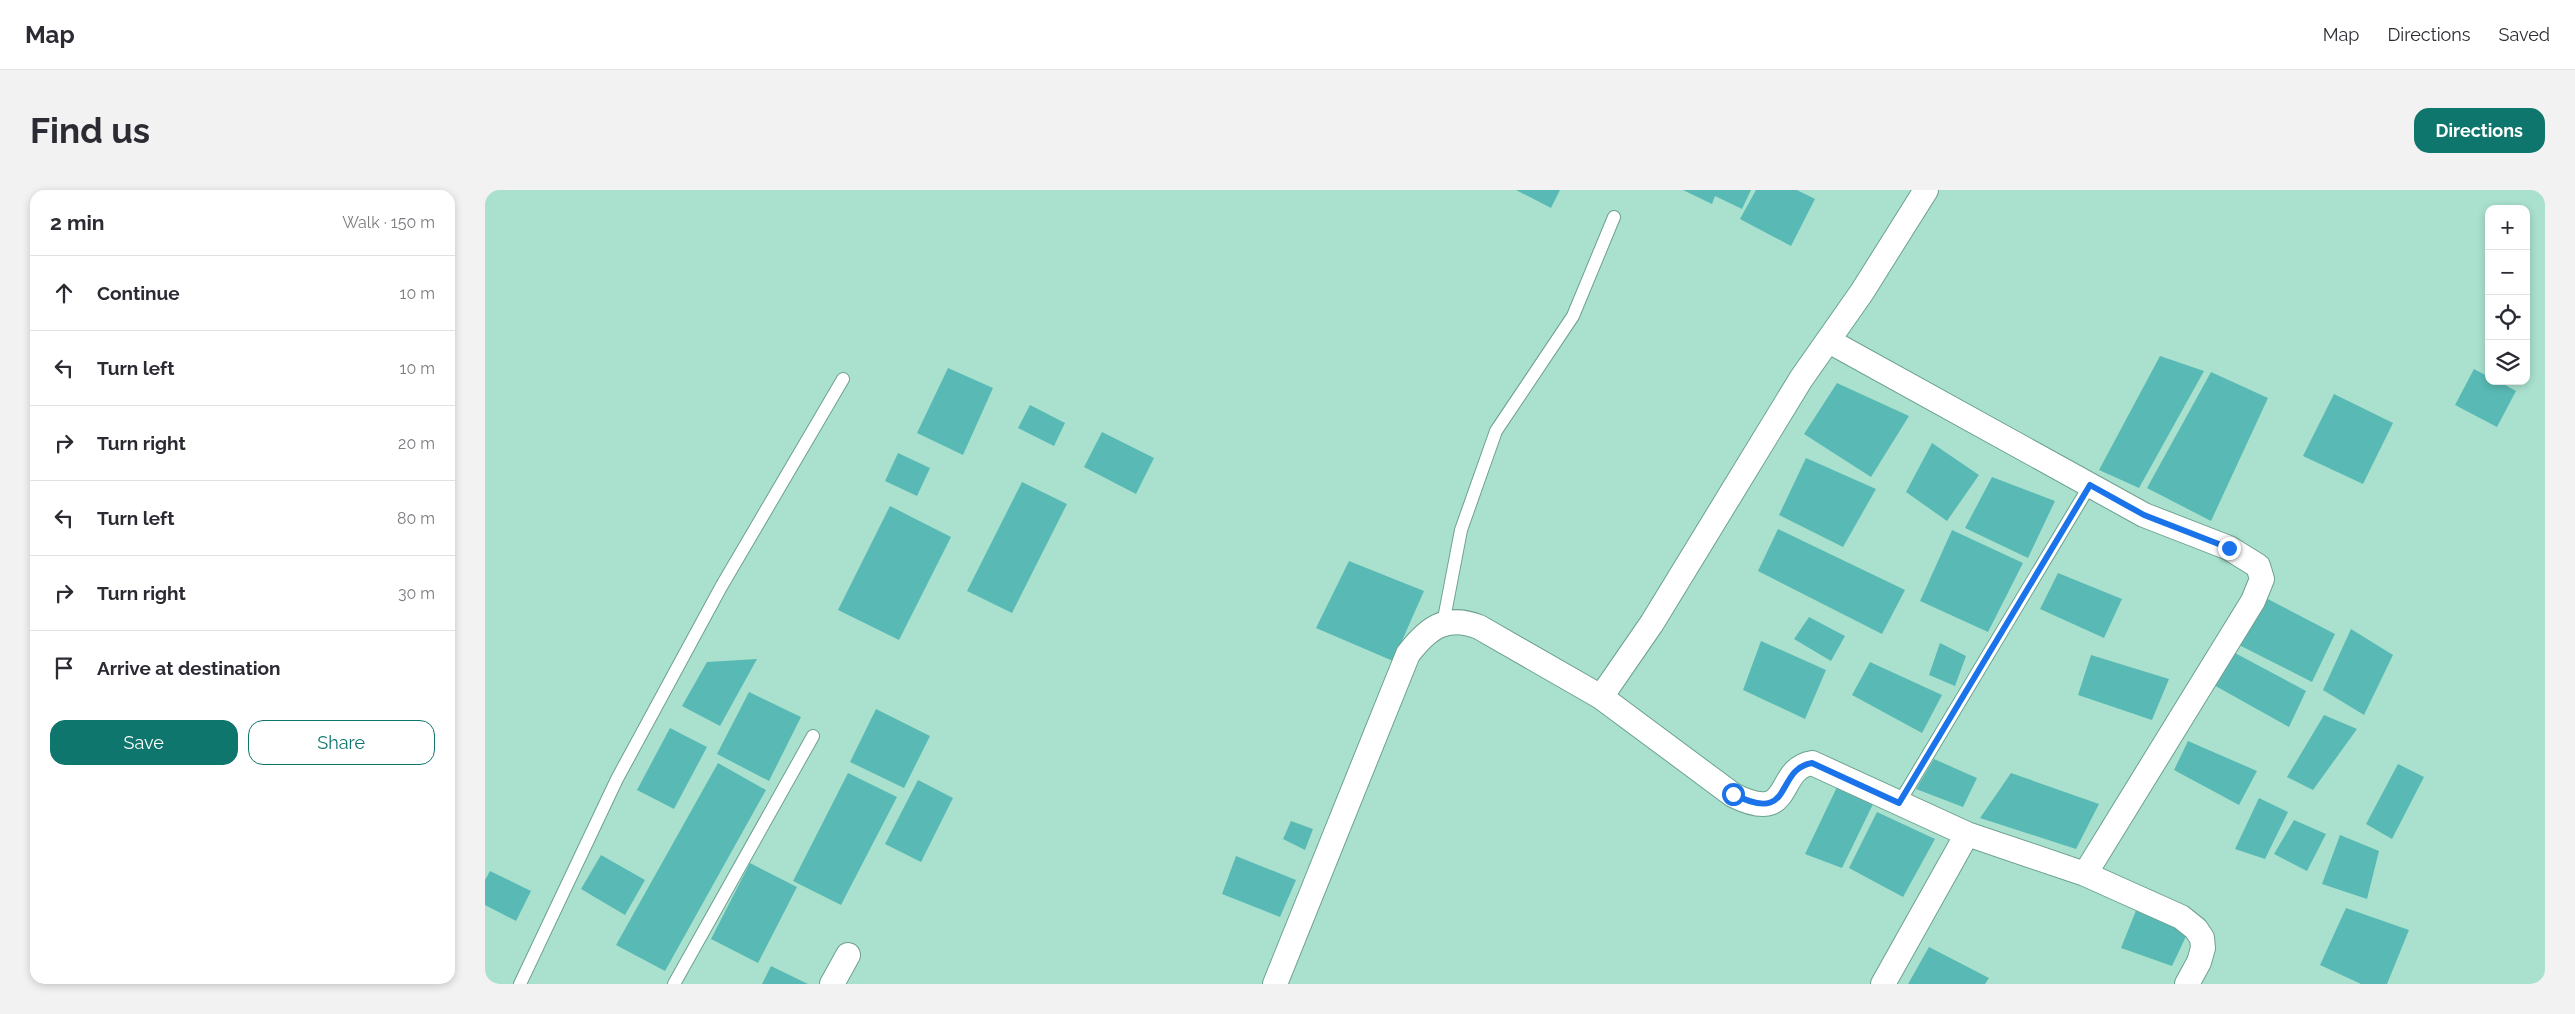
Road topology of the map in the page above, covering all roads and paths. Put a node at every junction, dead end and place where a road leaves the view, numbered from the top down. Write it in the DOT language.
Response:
graph roads {
  1 [pos="1926,190"];
  2 [pos="1614,217"];
  3 [pos="1829,341"];
  4 [pos="843,379"];
  5 [pos="2090,485"];
  6 [pos="1443,624"];
  7 [pos="1601,697"];
  8 [pos="813,736"];
  9 [pos="1899,803"];
  10 [pos="1967,834"];
  11 [pos="2085,874"];
  12 [pos="848,955"];
  13 [pos="520,984"];
  14 [pos="673,984"];
  15 [pos="831,984"];
  16 [pos="1275,984"];
  17 [pos="1883,984"];
  18 [pos="2187,984"];
  1 -- 3 [label="street"];
  2 -- 6 [label="lane"];
  3 -- 5 [label="street"];
  3 -- 7 [label="street"];
  4 -- 13 [label="lane"];
  5 -- 9 [label="lane"];
  5 -- 11 [label="street"];
  6 -- 7 [label="street"];
  6 -- 16 [label="street"];
  7 -- 9 [label="street"];
  8 -- 14 [label="lane"];
  9 -- 10 [label="street"];
  10 -- 11 [label="street"];
  10 -- 17 [label="street"];
  11 -- 18 [label="street"];
  12 -- 15 [label="street"];
}
